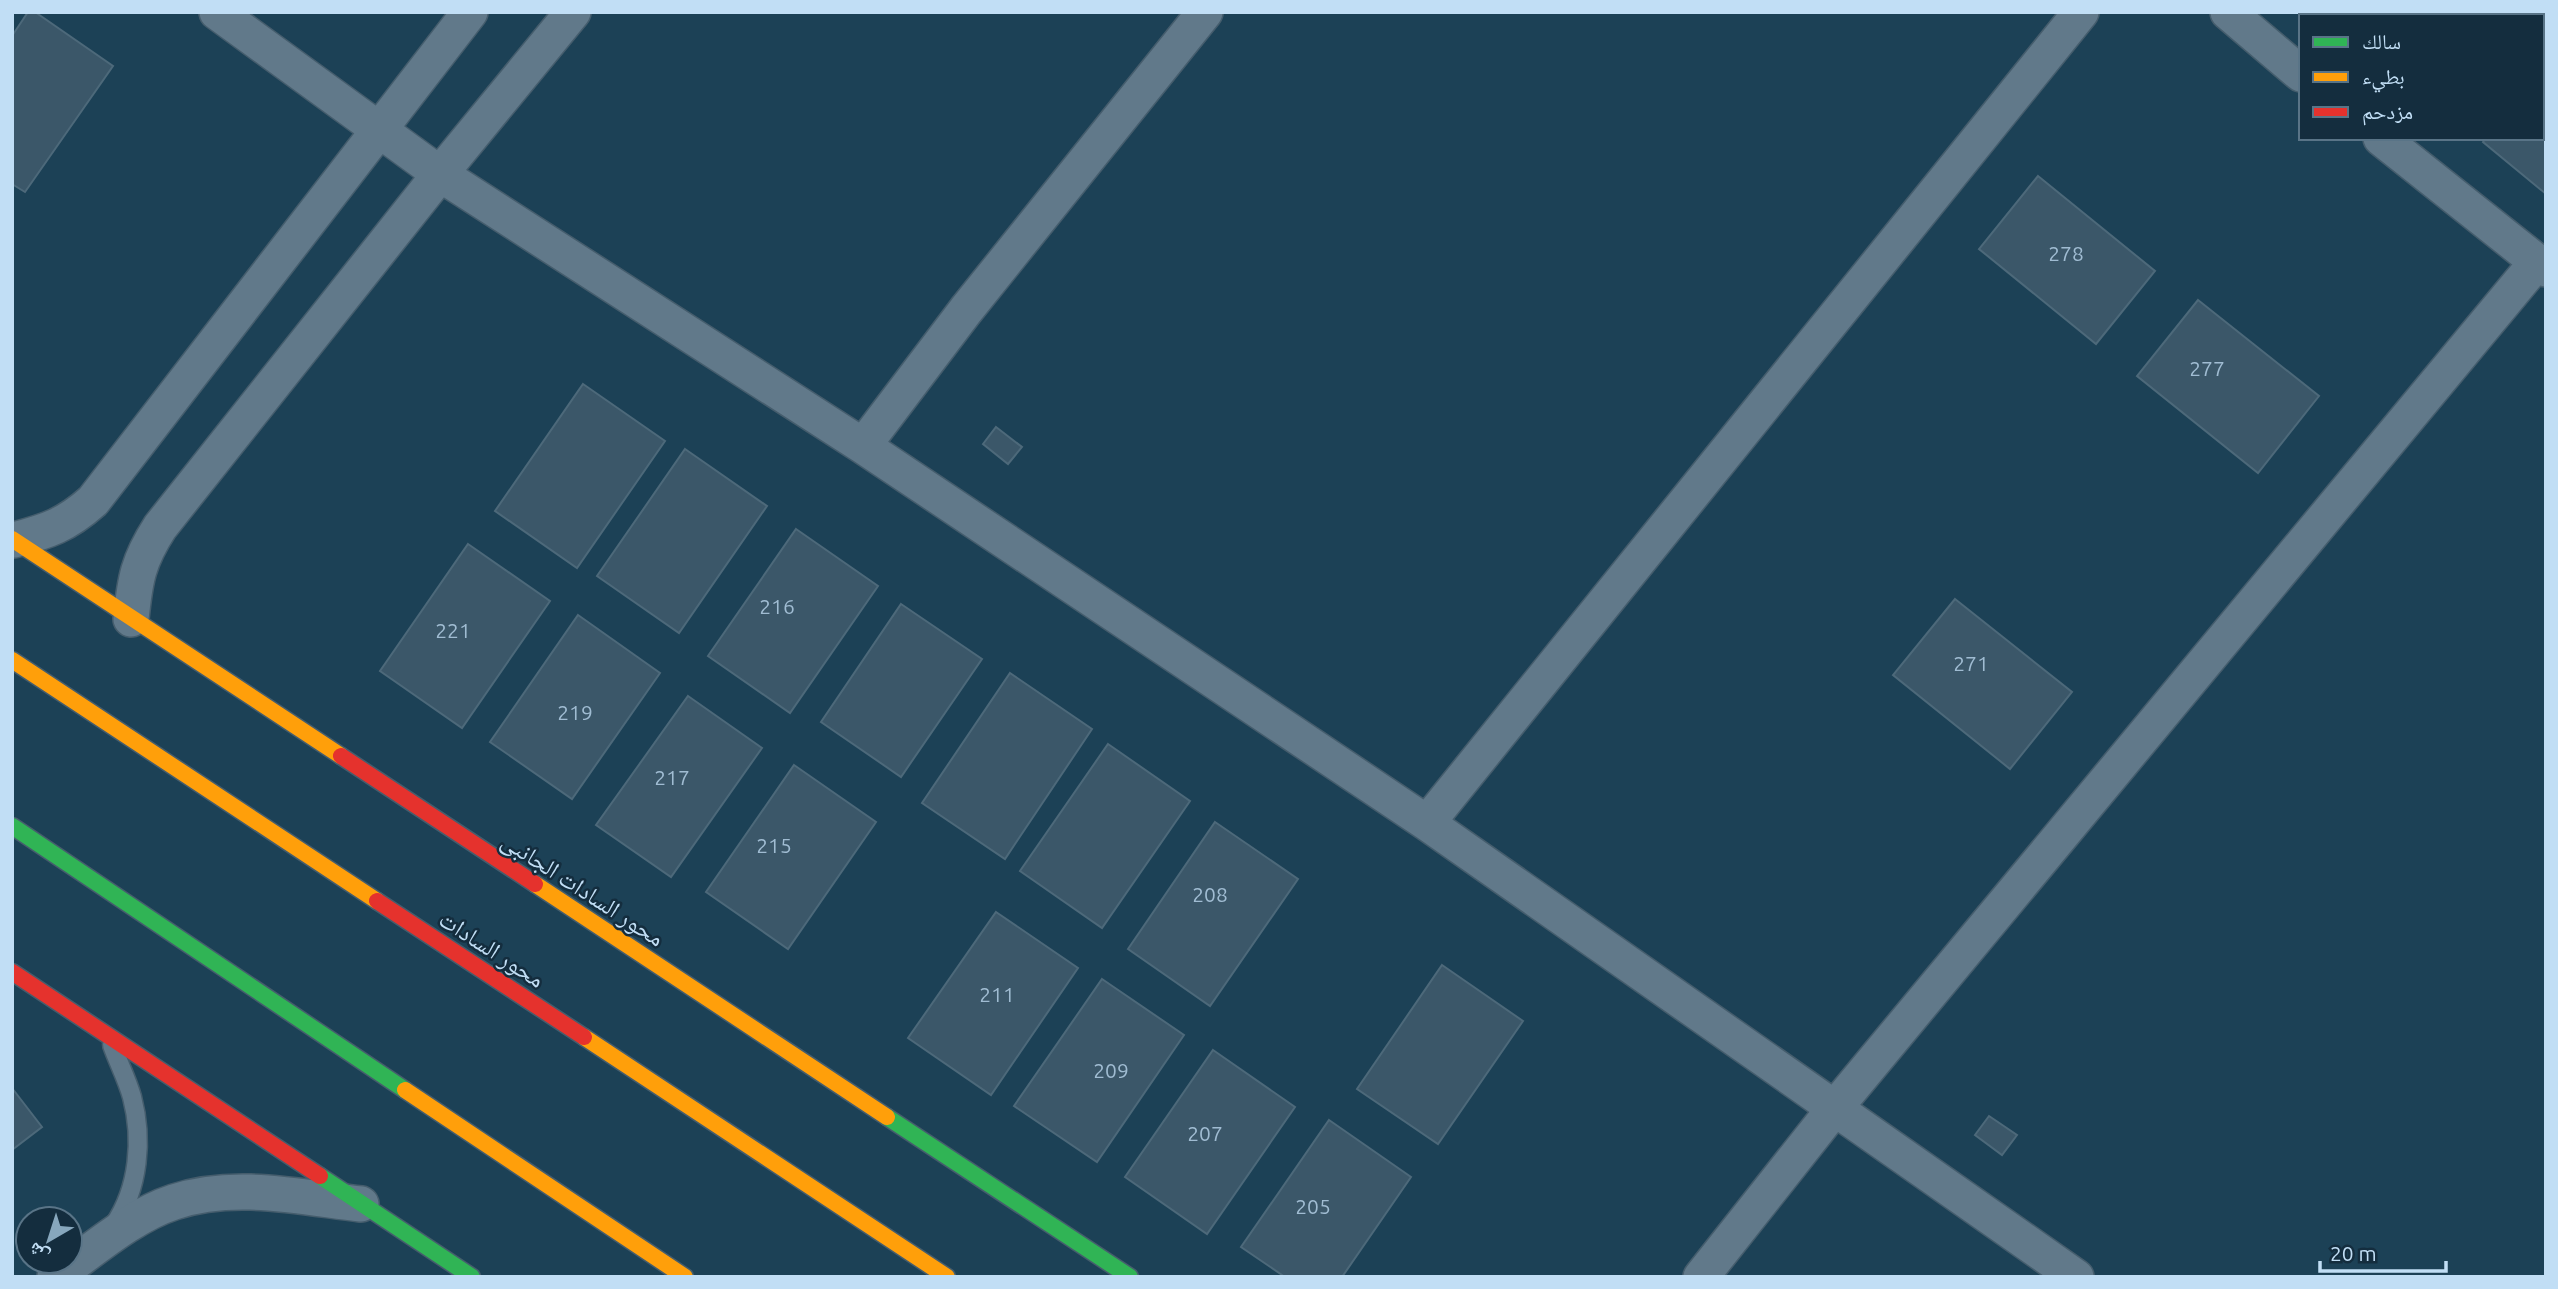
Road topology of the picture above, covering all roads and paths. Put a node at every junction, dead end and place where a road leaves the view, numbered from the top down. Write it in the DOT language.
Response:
graph roads {
  1 [pos="217,12"];
  2 [pos="470,12"];
  3 [pos="573,12"];
  4 [pos="1205,12"];
  5 [pos="2081,12"];
  6 [pos="2228,12"];
  7 [pos="2299,72"];
  8 [pos="382,130"];
  9 [pos="2384,140"];
  10 [pos="440,174"];
  11 [pos="2542,266"];
  12 [pos="863,446"];
  13 [pos="13,540"];
  14 [pos="131,619"];
  15 [pos="12,660"];
  16 [pos="1427,822"];
  17 [pos="12,826"];
  18 [pos="12,972"];
  19 [pos="108,1036"];
  20 [pos="1834,1109"];
  21 [pos="361,1204"];
  22 [pos="100,1245"];
  23 [pos="55,1277"];
  24 [pos="472,1277"];
  25 [pos="685,1277"];
  26 [pos="947,1277"];
  27 [pos="1130,1277"];
  28 [pos="1701,1277"];
  29 [pos="2076,1277"];
  1 -- 8 [label="street"];
  2 -- 8 [label="street"];
  3 -- 10 [label="street"];
  4 -- 12 [label="street"];
  5 -- 16 [label="street"];
  6 -- 7 [label="street"];
  8 -- 10 [label="street"];
  8 -- 13 [label="street"];
  9 -- 11 [label="street"];
  10 -- 12 [label="street"];
  10 -- 14 [label="street"];
  11 -- 20 [label="street"];
  12 -- 16 [label="street"];
  13 -- 14 [label="main road, محور السادات الجانبى"];
  14 -- 27 [label="main road, محور السادات الجانبى"];
  15 -- 26 [label="main road, محور السادات"];
  16 -- 20 [label="street"];
  17 -- 25 [label="main road"];
  18 -- 19 [label="main road"];
  19 -- 21 [label="main road"];
  19 -- 22 [label="lane"];
  20 -- 28 [label="street"];
  20 -- 29 [label="street"];
  21 -- 22 [label="street"];
  21 -- 24 [label="main road"];
  22 -- 23 [label="street"];
}
